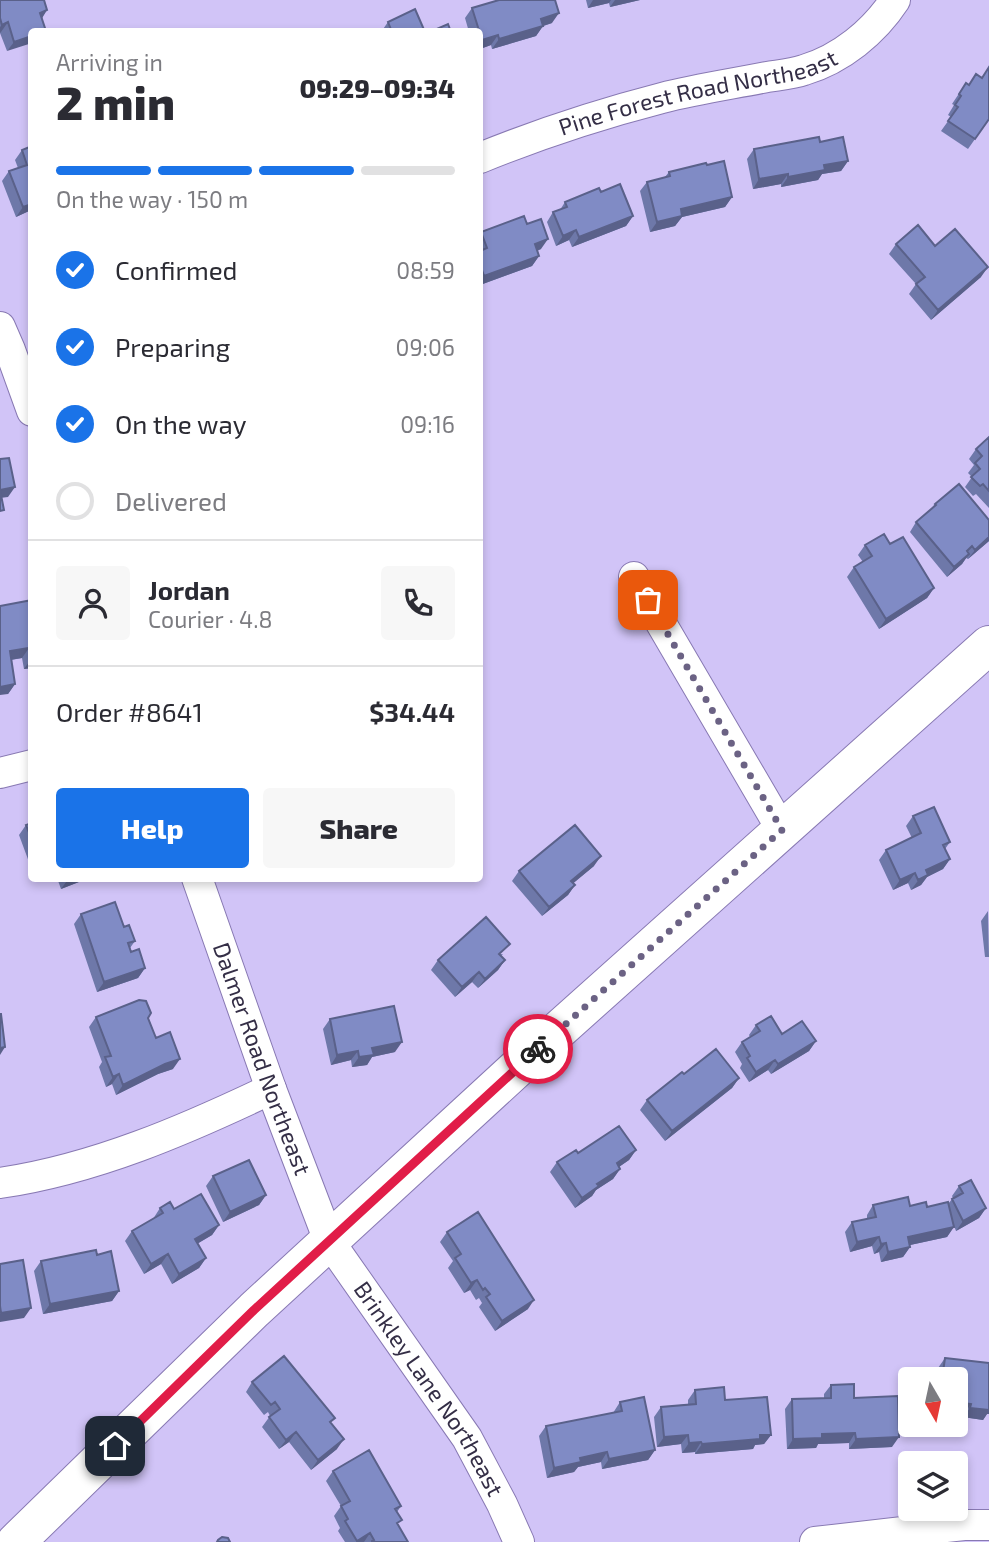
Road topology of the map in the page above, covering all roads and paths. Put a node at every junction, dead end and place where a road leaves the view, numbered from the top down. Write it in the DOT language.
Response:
graph roads {
  1 [pos="895,0"];
  2 [pos="483,157"];
  3 [pos="10,343"];
  4 [pos="28,399"];
  5 [pos="634,577"];
  6 [pos="989,645"];
  7 [pos="28,766"];
  8 [pos="0,773"];
  9 [pos="782,830"];
  10 [pos="198,882"];
  11 [pos="271,1089"];
  12 [pos="0,1183"];
  13 [pos="329,1241"];
  14 [pos="989,1525"];
  15 [pos="16,1542"];
  16 [pos="519,1542"];
  17 [pos="815,1542"];
  1 -- 2 [label="street, Pine Forest Road Northeast"];
  3 -- 4 [label="street"];
  5 -- 9 [label="street"];
  6 -- 9 [label="street"];
  7 -- 8 [label="street"];
  9 -- 13 [label="street"];
  10 -- 11 [label="street, Dalmer Road Northeast"];
  11 -- 12 [label="street"];
  11 -- 13 [label="street, Dalmer Road Northeast"];
  13 -- 15 [label="street"];
  13 -- 16 [label="street, Brinkley Lane Northeast"];
  14 -- 17 [label="street"];
}
